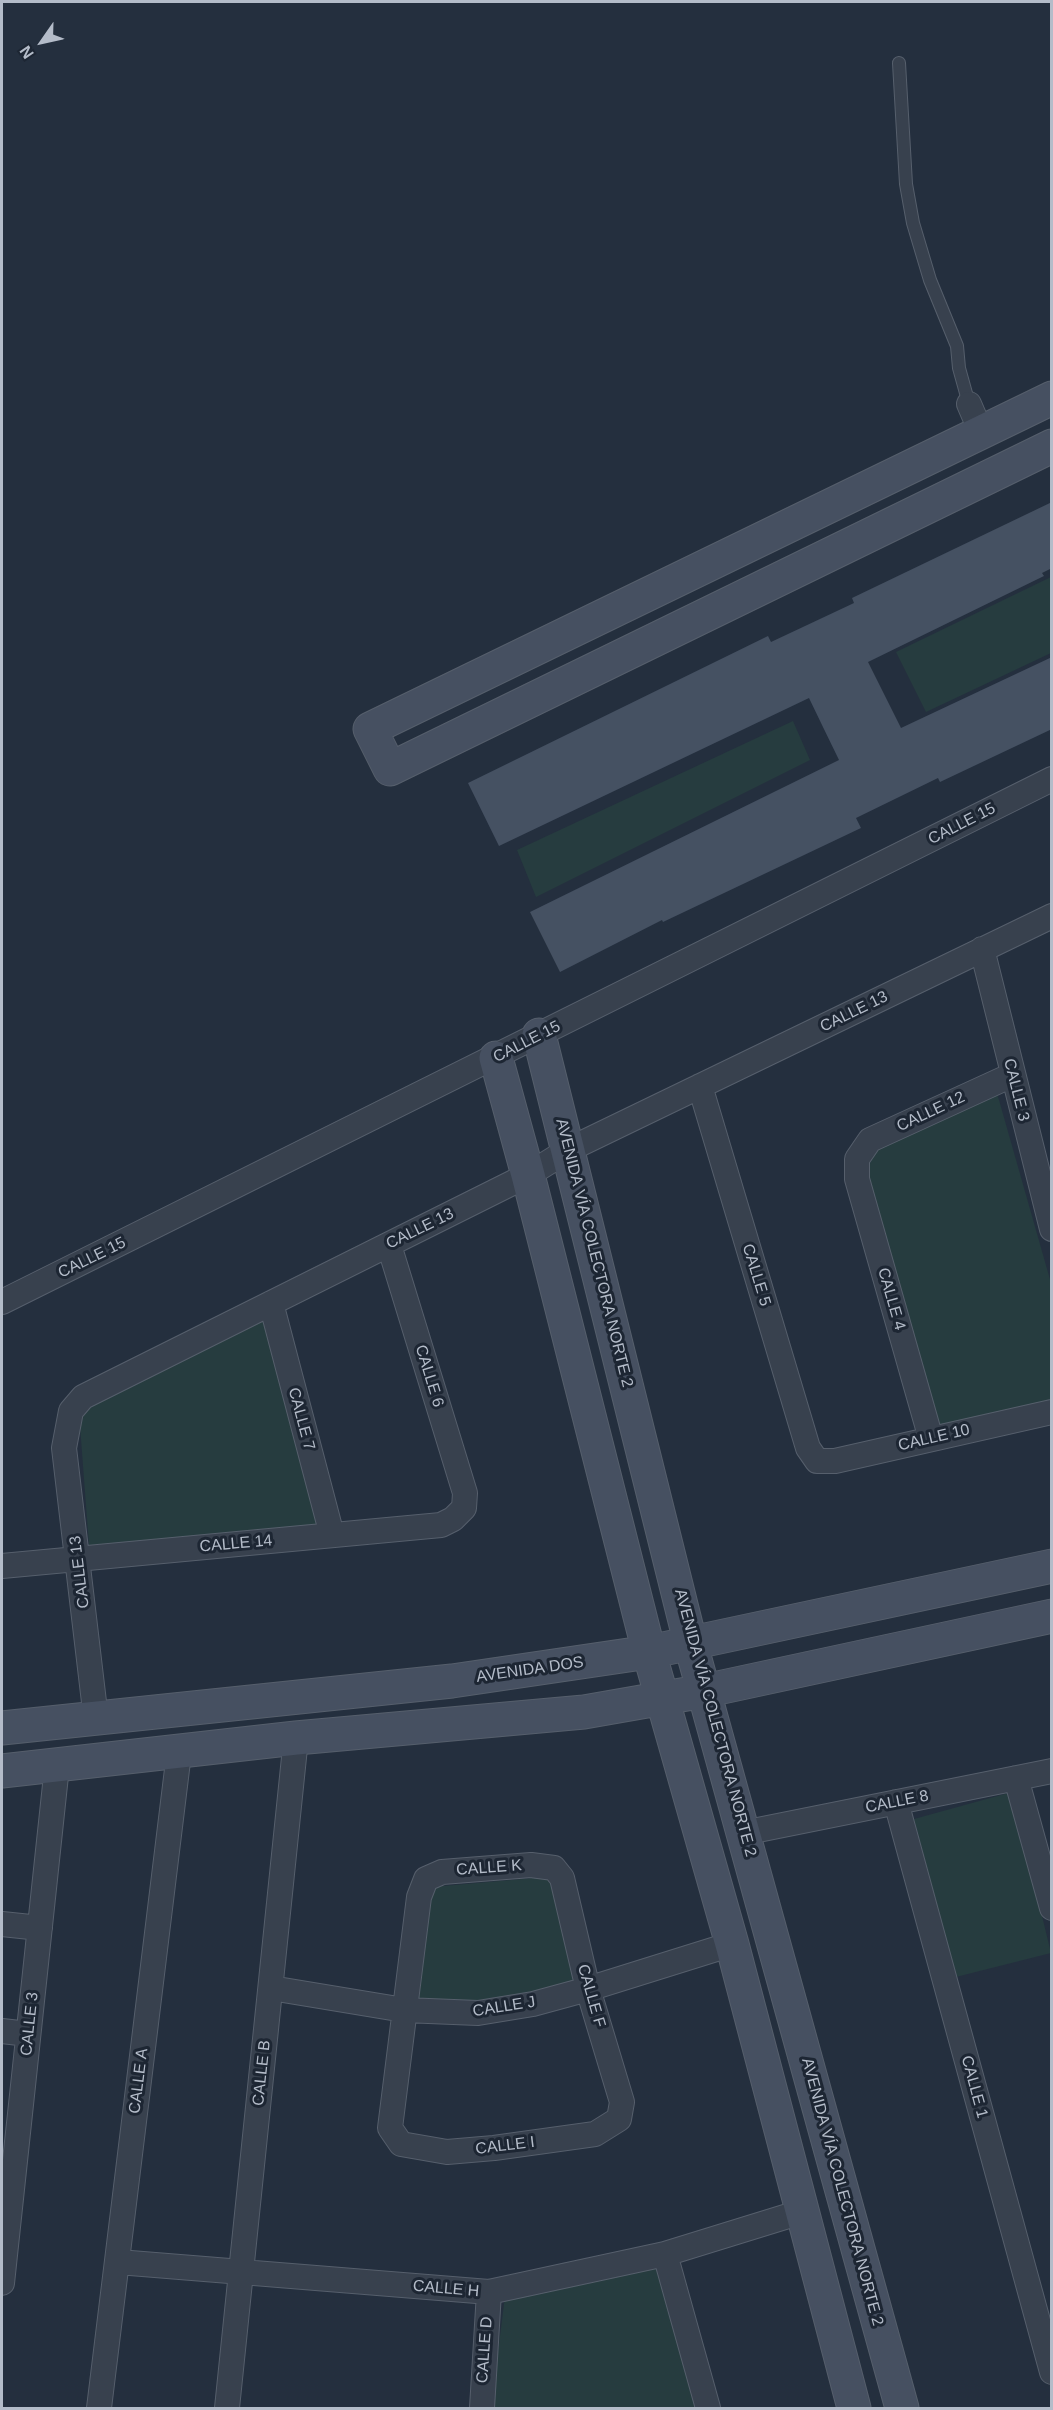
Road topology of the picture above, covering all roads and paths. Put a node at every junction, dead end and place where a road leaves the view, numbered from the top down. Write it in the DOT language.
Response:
graph roads {
  1 [pos="899,63"];
  2 [pos="1052,398"];
  3 [pos="975,418"];
  4 [pos="1052,446"];
  5 [pos="409,710"];
  6 [pos="429,752"];
  7 [pos="1052,779"];
  8 [pos="1052,916"];
  9 [pos="982,949"];
  10 [pos="539,1035"];
  11 [pos="496,1058"];
  12 [pos="1012,1075"];
  13 [pos="700,1086"];
  14 [pos="568,1150"];
  15 [pos="856,1159"];
  16 [pos="528,1175"];
  17 [pos="1052,1229"];
  18 [pos="389,1245"];
  19 [pos="2,1302"];
  20 [pos="271,1303"];
  21 [pos="1052,1412"];
  22 [pos="931,1438"];
  23 [pos="817,1461"];
  24 [pos="464,1508"];
  25 [pos="332,1535"];
  26 [pos="79,1559"];
  27 [pos="2,1566"];
  28 [pos="1052,1566"];
  29 [pos="1052,1616"];
  30 [pos="691,1645"];
  31 [pos="649,1652"];
  32 [pos="704,1691"];
  33 [pos="663,1699"];
  34 [pos="96,1719"];
  35 [pos="2,1728"];
  36 [pos="296,1738"];
  37 [pos="179,1753"];
  38 [pos="57,1766"];
  39 [pos="2,1771"];
  40 [pos="1052,1771"];
  41 [pos="1016,1778"];
  42 [pos="896,1802"];
  43 [pos="743,1833"];
  44 [pos="554,1868"];
  45 [pos="1052,1908"];
  46 [pos="2,1924"];
  47 [pos="40,1928"];
  48 [pos="732,1944"];
  49 [pos="271,1988"];
  50 [pos="588,1989"];
  51 [pos="404,2010"];
  52 [pos="2,2031"];
  53 [pos="28,2034"];
  54 [pos="614,2124"];
  55 [pos="9,2141"];
  56 [pos="801,2212"];
  57 [pos="4,2241"];
  58 [pos="664,2254"];
  59 [pos="118,2262"];
  60 [pos="241,2273"];
  61 [pos="2,2283"];
  62 [pos="489,2292"];
  63 [pos="1051,2366"];
  64 [pos="99,2409"];
  65 [pos="227,2409"];
  66 [pos="482,2409"];
  67 [pos="708,2409"];
  68 [pos="854,2409"];
  69 [pos="902,2409"];
  1 -- 3 [label="lane"];
  2 -- 3 [label="street"];
  3 -- 5 [label="street"];
  4 -- 6 [label="street"];
  5 -- 6 [label="street"];
  5 -- 6 [label="street"];
  7 -- 10 [label="street, CALLE 15"];
  8 -- 9 [label="street, CALLE 13"];
  9 -- 12 [label="street, CALLE 3"];
  9 -- 13 [label="street, CALLE 13"];
  10 -- 11 [label="street, CALLE 15"];
  10 -- 14 [label="street, AVENIDA VÍA COLECTORA NORTE 2"];
  11 -- 16 [label="street"];
  11 -- 19 [label="street, CALLE 15"];
  12 -- 15 [label="street, CALLE 12"];
  12 -- 17 [label="street, CALLE 3"];
  13 -- 14 [label="street, CALLE 13"];
  13 -- 23 [label="street, CALLE 5"];
  14 -- 16 [label="street, CALLE 13"];
  14 -- 30 [label="street, AVENIDA VÍA COLECTORA NORTE 2"];
  15 -- 22 [label="street, CALLE 4"];
  16 -- 18 [label="street, CALLE 13"];
  16 -- 31 [label="street"];
  18 -- 20 [label="street, CALLE 13"];
  18 -- 24 [label="street, CALLE 6"];
  20 -- 25 [label="street, CALLE 7"];
  20 -- 26 [label="street, CALLE 13"];
  21 -- 22 [label="street, CALLE 10"];
  22 -- 23 [label="street, CALLE 10"];
  24 -- 25 [label="street, CALLE 14"];
  25 -- 26 [label="street, CALLE 14"];
  26 -- 27 [label="street, CALLE 14"];
  26 -- 34 [label="street, CALLE 13"];
  28 -- 30 [label="street, AVENIDA DOS"];
  29 -- 32 [label="street"];
  30 -- 31 [label="street, AVENIDA DOS"];
  30 -- 32 [label="street, AVENIDA VÍA COLECTORA NORTE 2"];
  31 -- 33 [label="street"];
  31 -- 34 [label="street, AVENIDA DOS"];
  32 -- 33 [label="street"];
  32 -- 43 [label="street, AVENIDA VÍA COLECTORA NORTE 2"];
  33 -- 36 [label="street"];
  33 -- 48 [label="street"];
  34 -- 35 [label="street, AVENIDA DOS"];
  36 -- 37 [label="street"];
  36 -- 49 [label="street, CALLE B"];
  37 -- 38 [label="street"];
  37 -- 59 [label="street, CALLE A"];
  38 -- 39 [label="street"];
  38 -- 47 [label="street, CALLE 3"];
  40 -- 41 [label="street, CALLE 8"];
  41 -- 42 [label="street, CALLE 8"];
  41 -- 45 [label="street"];
  42 -- 43 [label="street, CALLE 8"];
  42 -- 63 [label="street, CALLE 1"];
  43 -- 69 [label="street, AVENIDA VÍA COLECTORA NORTE 2"];
  44 -- 50 [label="street, CALLE F"];
  44 -- 51 [label="street, CALLE K"];
  46 -- 47 [label="street"];
  47 -- 53 [label="street, CALLE 3"];
  48 -- 50 [label="street, CALLE J"];
  48 -- 56 [label="street"];
  49 -- 51 [label="street, CALLE J"];
  49 -- 60 [label="street, CALLE B"];
  50 -- 51 [label="street, CALLE J"];
  50 -- 54 [label="street, CALLE F"];
  51 -- 54 [label="street, CALLE I"];
  52 -- 53 [label="street"];
  53 -- 55 [label="street, CALLE 3"];
  55 -- 57 [label="street, CALLE 3"];
  56 -- 58 [label="street, CALLE H"];
  56 -- 68 [label="street"];
  57 -- 61 [label="street, CALLE 3"];
  58 -- 62 [label="street, CALLE H"];
  58 -- 67 [label="street"];
  59 -- 60 [label="street, CALLE H"];
  59 -- 64 [label="street, CALLE A"];
  60 -- 62 [label="street, CALLE H"];
  60 -- 65 [label="street, CALLE B"];
  62 -- 66 [label="street, CALLE D"];
}
